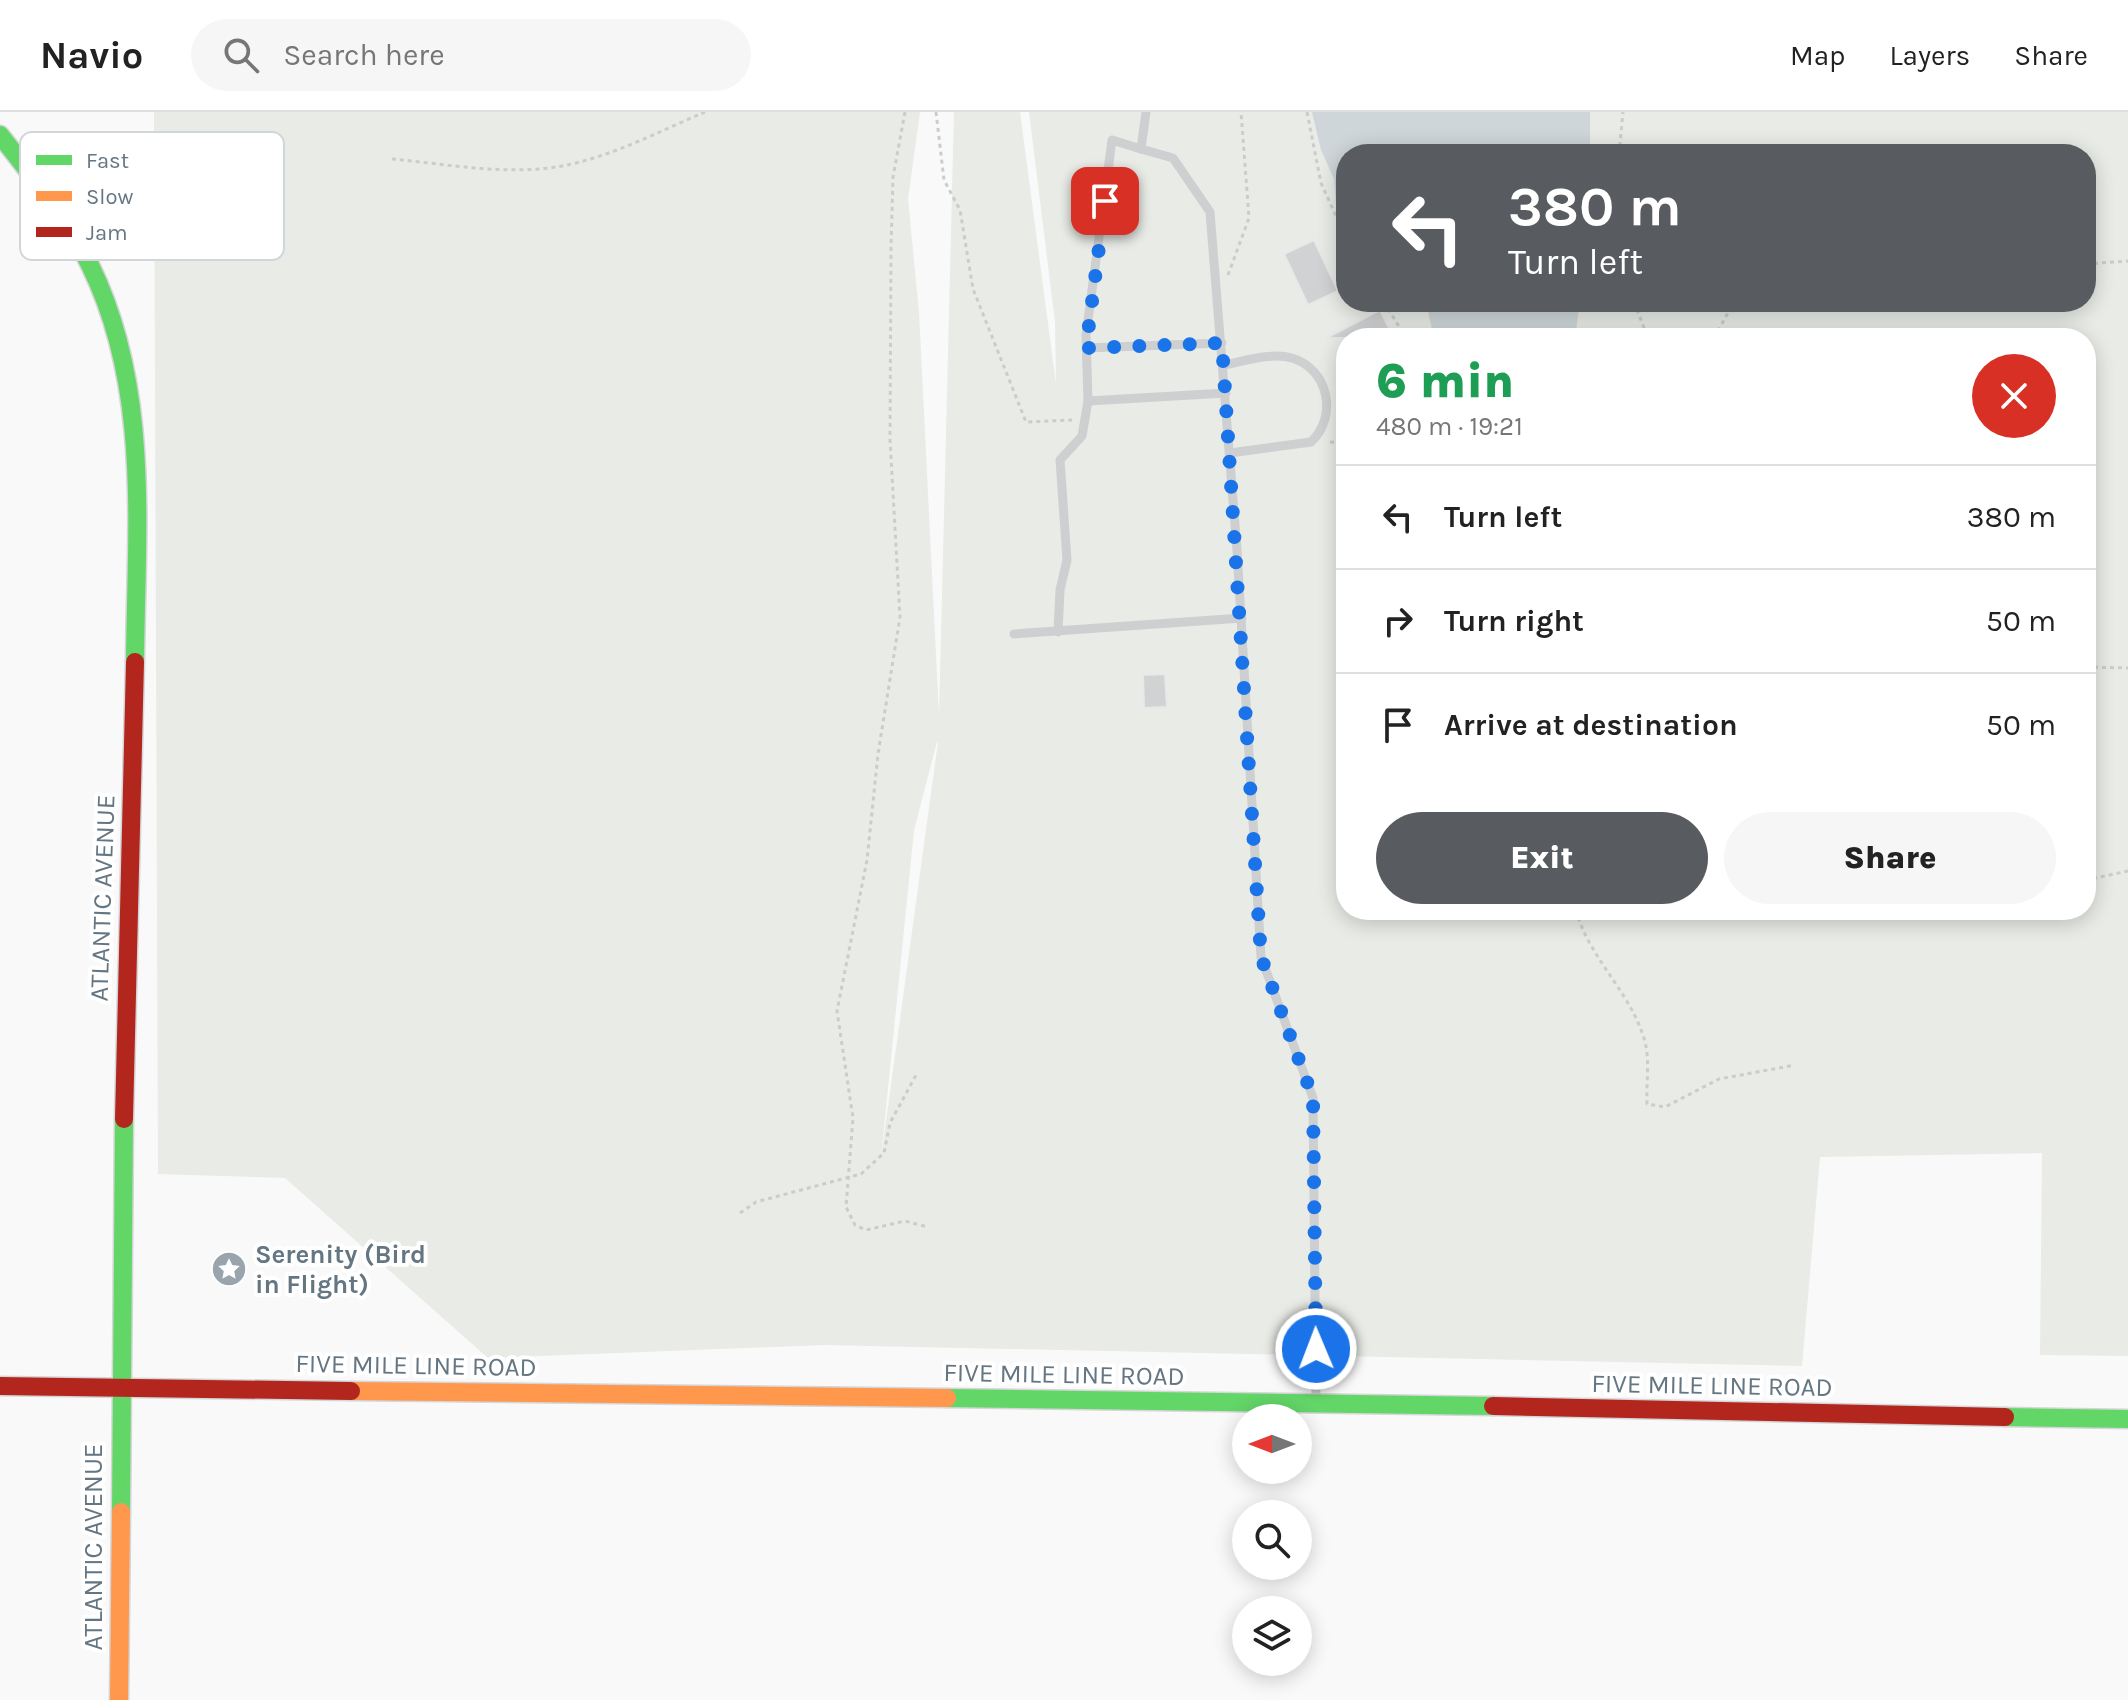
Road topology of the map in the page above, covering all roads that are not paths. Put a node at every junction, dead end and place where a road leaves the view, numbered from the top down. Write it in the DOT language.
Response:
graph roads {
  1 [pos="1146,112"];
  2 [pos="0,135"];
  3 [pos="1141,149"];
  4 [pos="20,160"];
  5 [pos="87,260"];
  6 [pos="1222,343"];
  7 [pos="1086,348"];
  8 [pos="1224,365"];
  9 [pos="1226,393"];
  10 [pos="1088,401"];
  11 [pos="1230,453"];
  12 [pos="1242,618"];
  13 [pos="1058,632"];
  14 [pos="1014,634"];
  15 [pos="0,1386"];
  16 [pos="120,1387"];
  17 [pos="1316,1403"];
  18 [pos="2128,1419"];
  19 [pos="119,1700"];
  1 -- 3 [label="lane"];
  2 -- 4 [label="main road, ATLANTIC AVENUE"];
  3 -- 6 [label="lane"];
  3 -- 7 [label="lane"];
  5 -- 16 [label="main road, ATLANTIC AVENUE"];
  6 -- 7 [label="lane"];
  6 -- 8 [label="lane"];
  7 -- 10 [label="lane"];
  8 -- 9 [label="lane"];
  8 -- 11 [label="lane"];
  9 -- 10 [label="lane"];
  9 -- 11 [label="lane"];
  10 -- 13 [label="lane"];
  11 -- 12 [label="lane"];
  12 -- 13 [label="lane"];
  12 -- 17 [label="lane"];
  13 -- 14 [label="lane"];
  15 -- 16 [label="main road, FIVE MILE LINE ROAD"];
  16 -- 17 [label="main road, FIVE MILE LINE ROAD"];
  16 -- 19 [label="main road, ATLANTIC AVENUE"];
  17 -- 18 [label="main road, FIVE MILE LINE ROAD"];
}
